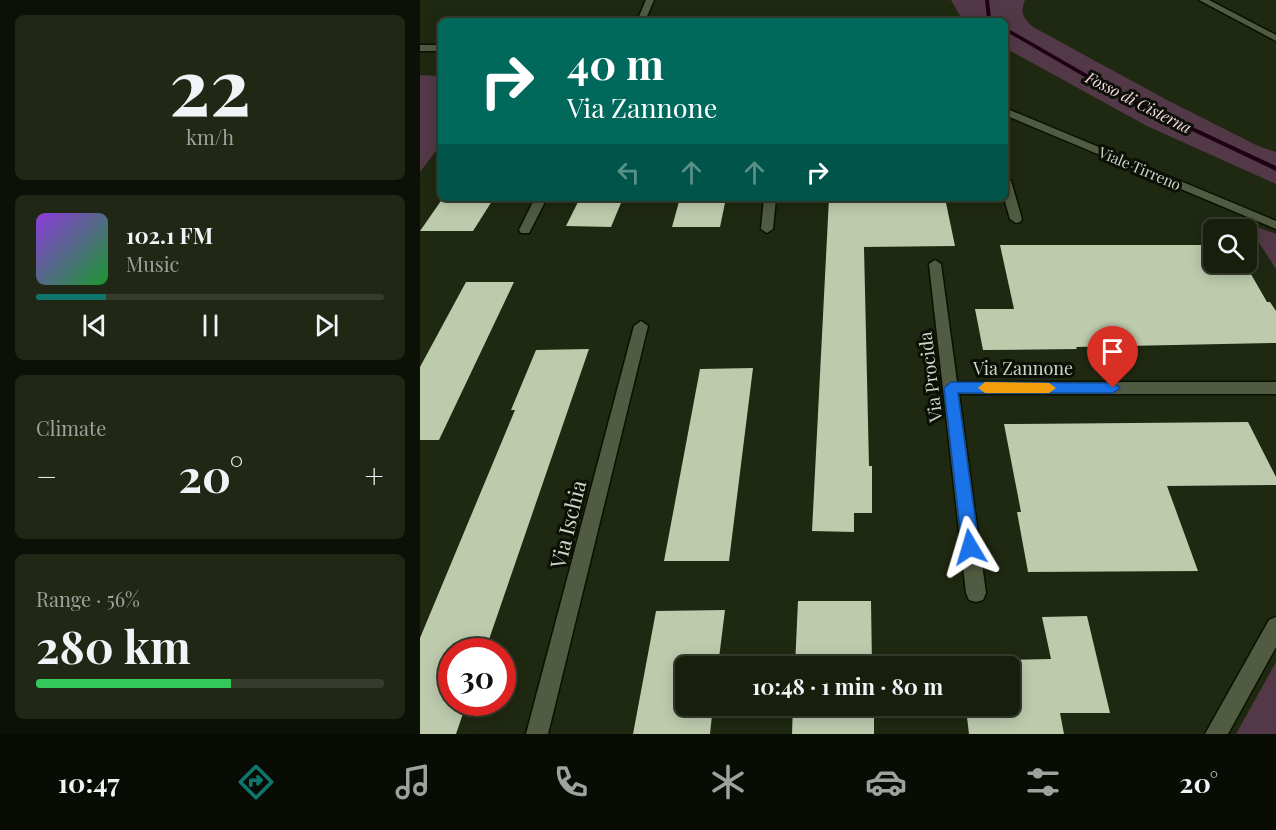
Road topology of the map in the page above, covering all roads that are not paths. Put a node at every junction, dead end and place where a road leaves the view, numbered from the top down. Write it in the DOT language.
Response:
graph roads {
  1 [pos="650,0"];
  2 [pos="1203,0"];
  3 [pos="642,18"];
  4 [pos="1276,38"];
  5 [pos="420,48"];
  6 [pos="438,48"];
  7 [pos="1008,112"];
  8 [pos="1008,191"];
  9 [pos="540,201"];
  10 [pos="770,201"];
  11 [pos="1016,219"];
  12 [pos="1276,225"];
  13 [pos="767,229"];
  14 [pos="525,230"];
  15 [pos="936,264"];
  16 [pos="641,326"];
  17 [pos="951,388"];
  18 [pos="1276,388"];
  19 [pos="976,593"];
  20 [pos="1276,627"];
  21 [pos="537,734"];
  22 [pos="1216,734"];
  1 -- 3 [label="street"];
  2 -- 4 [label="street"];
  5 -- 6 [label="street"];
  7 -- 12 [label="street, Viale Tirreno"];
  8 -- 11 [label="street"];
  9 -- 14 [label="street"];
  10 -- 13 [label="street"];
  15 -- 17 [label="street, Via Procida"];
  16 -- 21 [label="street, Via Ischia"];
  17 -- 18 [label="street, Via Zannone"];
  17 -- 19 [label="street, Via Procida"];
  20 -- 22 [label="street"];
}
